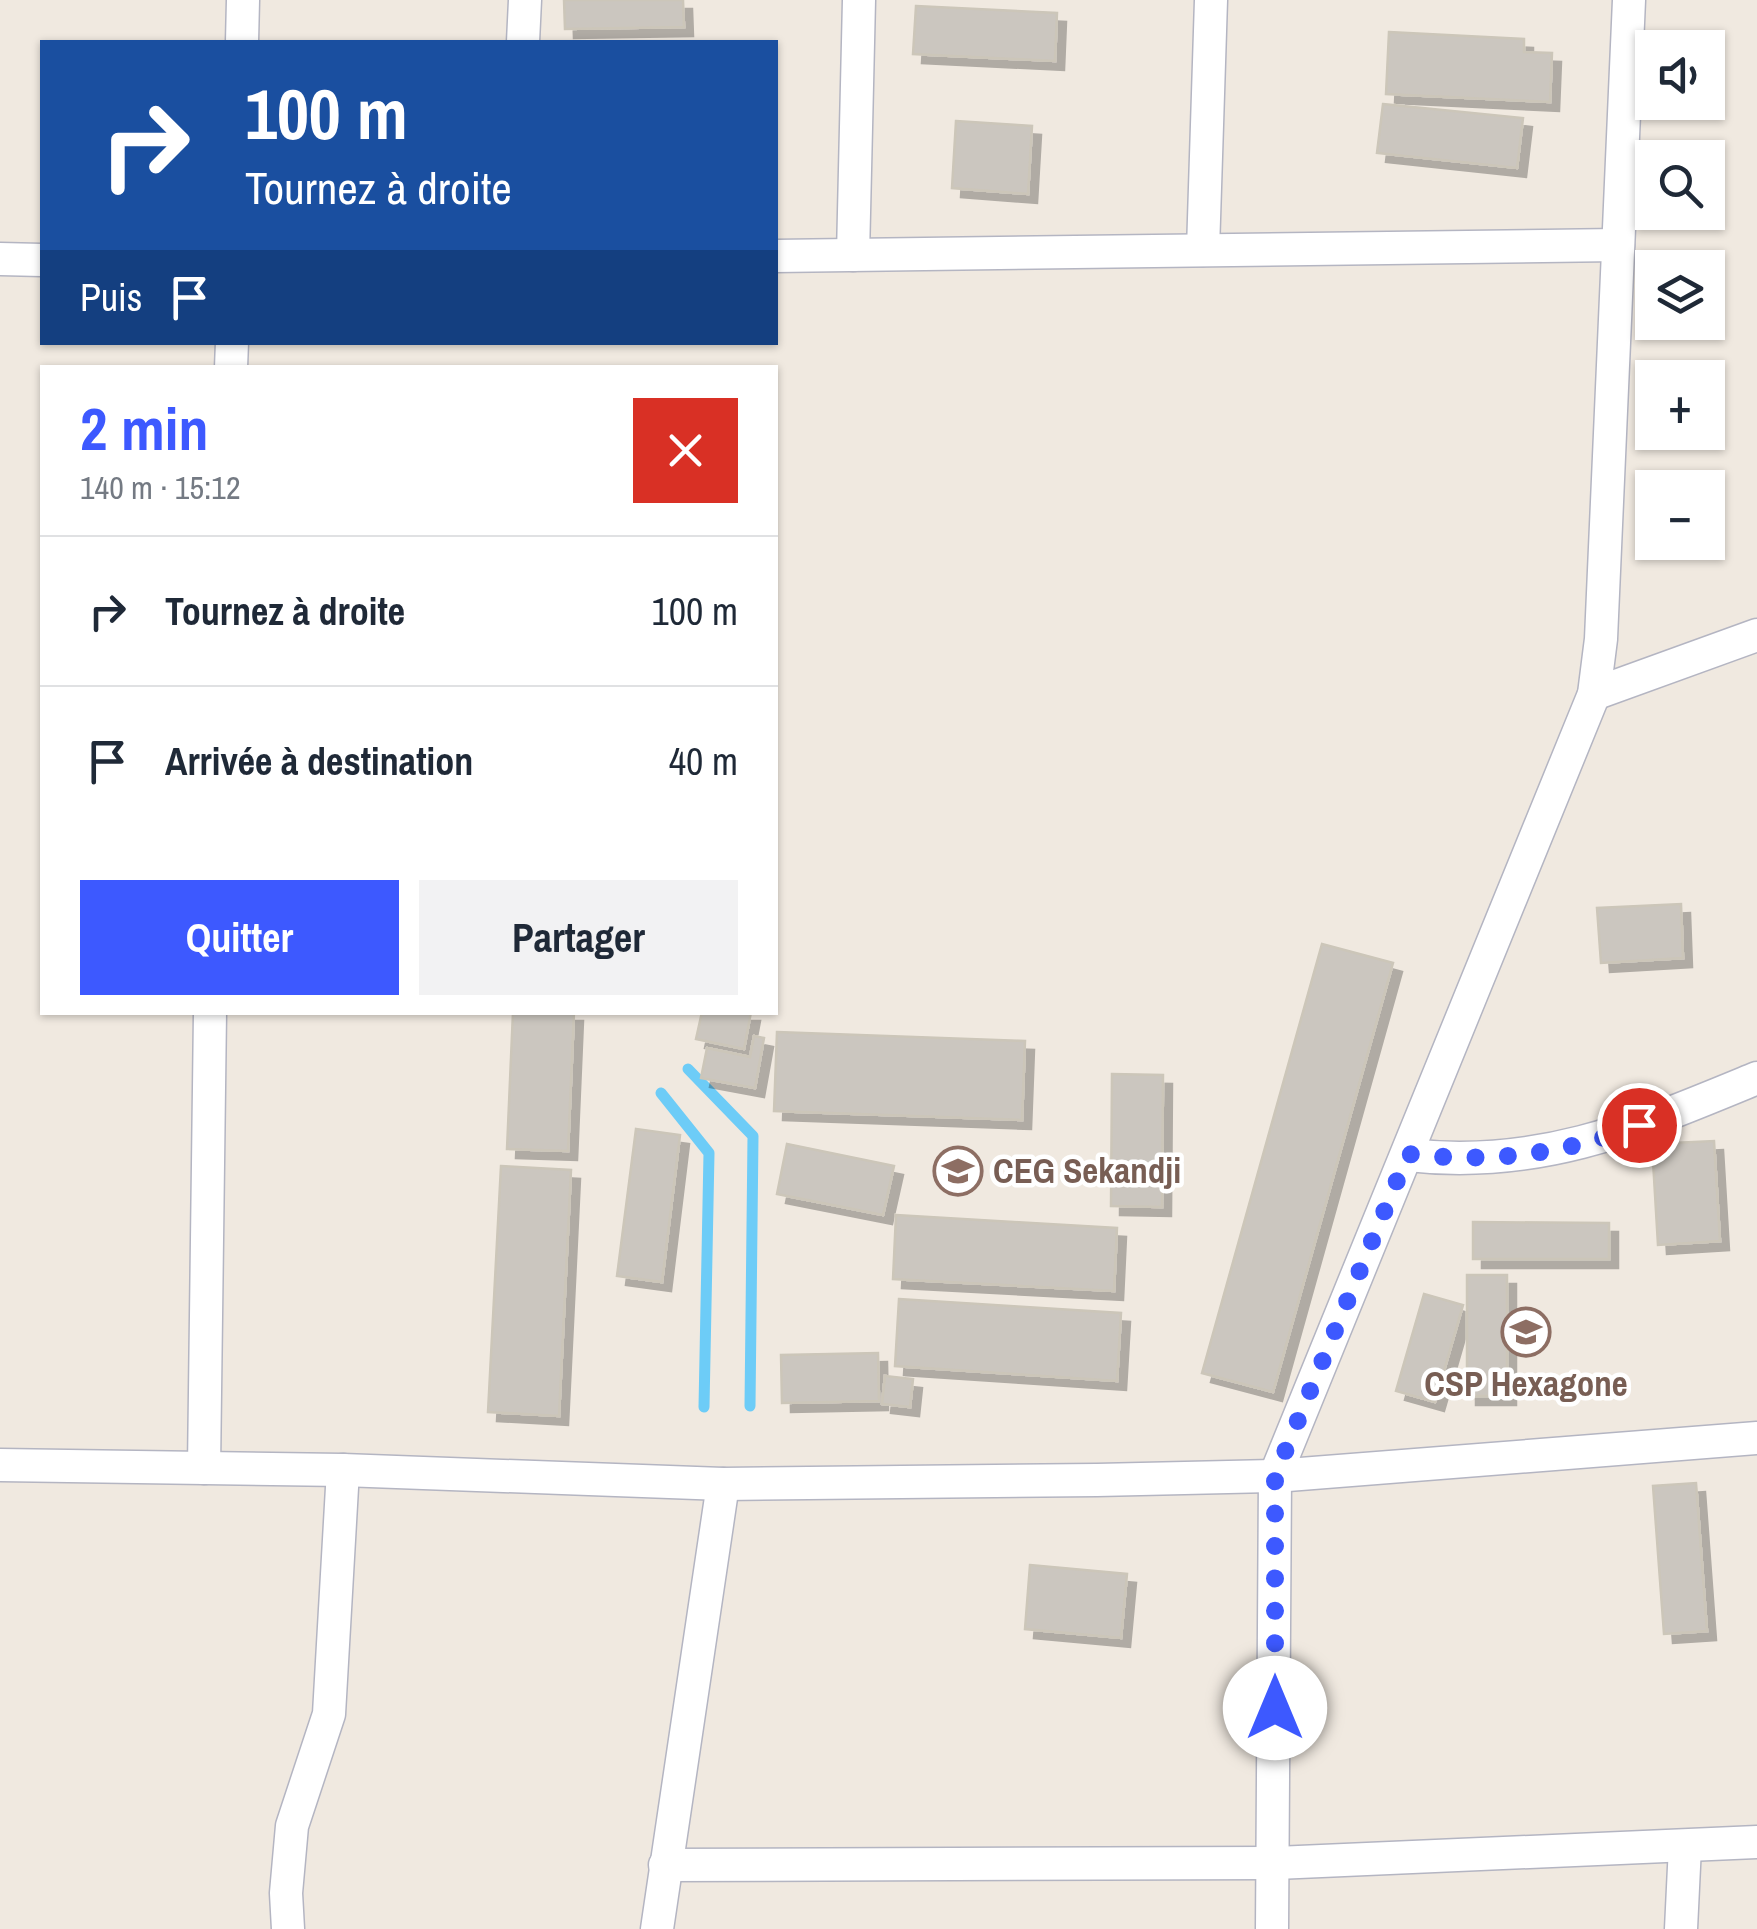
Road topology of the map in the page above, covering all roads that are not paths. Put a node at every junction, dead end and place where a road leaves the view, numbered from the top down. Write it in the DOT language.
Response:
graph roads {
  1 [pos="244,0"];
  2 [pos="525,0"];
  3 [pos="860,0"];
  4 [pos="1211,0"];
  5 [pos="1629,0"];
  6 [pos="242,40"];
  7 [pos="523,40"];
  8 [pos="1618,245"];
  9 [pos="1202,250"];
  10 [pos="853,255"];
  11 [pos="778,256"];
  12 [pos="0,259"];
  13 [pos="40,260"];
  14 [pos="1757,634"];
  15 [pos="1594,694"];
  16 [pos="210,1015"];
  17 [pos="1757,1078"];
  18 [pos="1408,1154"];
  19 [pos="1757,1438"];
  20 [pos="0,1465"];
  21 [pos="204,1468"];
  22 [pos="343,1470"];
  23 [pos="1275,1476"];
  24 [pos="722,1484"];
  25 [pos="1757,1842"];
  26 [pos="1686,1846"];
  27 [pos="1276,1863"];
  28 [pos="665,1866"];
  29 [pos="288,1929"];
  30 [pos="656,1929"];
  31 [pos="1272,1929"];
  32 [pos="1681,1929"];
  1 -- 6 [label="street"];
  2 -- 7 [label="street"];
  3 -- 10 [label="street"];
  4 -- 9 [label="street"];
  5 -- 8 [label="street"];
  8 -- 9 [label="street"];
  8 -- 15 [label="street"];
  9 -- 10 [label="street"];
  10 -- 11 [label="street"];
  12 -- 13 [label="street"];
  14 -- 15 [label="street"];
  15 -- 18 [label="street"];
  16 -- 21 [label="street"];
  17 -- 18 [label="street"];
  18 -- 23 [label="street"];
  19 -- 23 [label="street"];
  20 -- 21 [label="street"];
  21 -- 22 [label="street"];
  22 -- 24 [label="street"];
  22 -- 29 [label="street"];
  23 -- 24 [label="street"];
  23 -- 27 [label="street"];
  24 -- 28 [label="street"];
  25 -- 26 [label="street"];
  26 -- 27 [label="street"];
  26 -- 32 [label="street"];
  27 -- 28 [label="street"];
  27 -- 31 [label="street"];
  28 -- 30 [label="street"];
}
